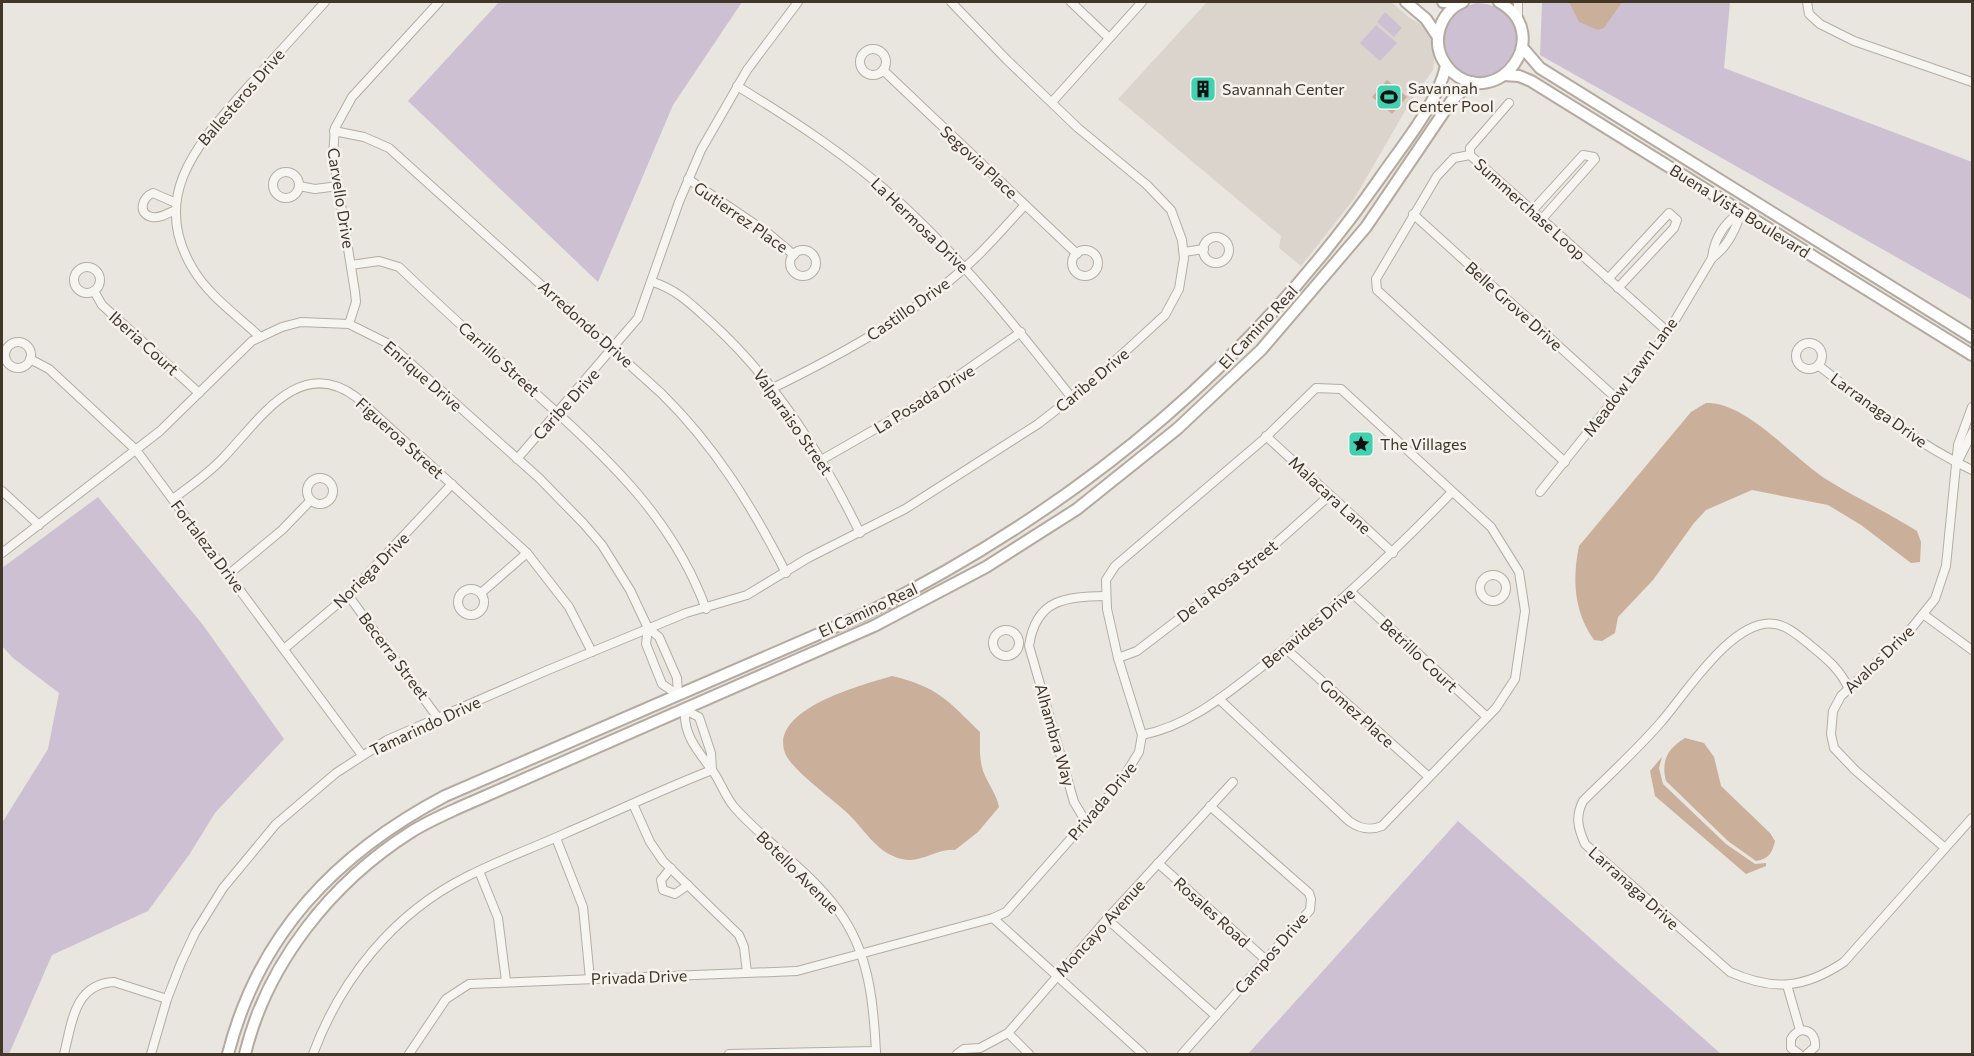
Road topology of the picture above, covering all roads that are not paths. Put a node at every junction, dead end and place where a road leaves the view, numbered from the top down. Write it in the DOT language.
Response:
graph roads {
  1 [pos="325,2"];
  2 [pos="439,2"];
  3 [pos="798,2"];
  4 [pos="951,2"];
  5 [pos="1071,2"];
  6 [pos="1142,2"];
  7 [pos="1406,2"];
  8 [pos="1443,2"];
  9 [pos="1461,2"];
  10 [pos="1499,2"];
  11 [pos="1518,2"];
  12 [pos="1807,2"];
  13 [pos="1518,20"];
  14 [pos="1438,37"];
  15 [pos="1109,38"];
  16 [pos="1522,47"];
  17 [pos="1446,66"];
  18 [pos="883,70"];
  19 [pos="1504,75"];
  20 [pos="1472,82"];
  21 [pos="1972,82"];
  22 [pos="737,86"];
  23 [pos="1052,102"];
  24 [pos="1509,103"];
  25 [pos="334,131"];
  26 [pos="1470,155"];
  27 [pos="1392,161"];
  28 [pos="1406,170"];
  29 [pos="688,179"];
  30 [pos="299,186"];
  31 [pos="338,186"];
  32 [pos="1749,198"];
  33 [pos="1025,205"];
  34 [pos="1532,211"];
  35 [pos="1741,212"];
  36 [pos="1413,214"];
  37 [pos="1542,219"];
  38 [pos="1204,249"];
  39 [pos="1184,252"];
  40 [pos="1077,254"];
  41 [pos="794,255"];
  42 [pos="351,265"];
  43 [pos="965,267"];
  44 [pos="1608,279"];
  45 [pos="652,282"];
  46 [pos="1618,288"];
  47 [pos="93,291"];
  48 [pos="350,324"];
  49 [pos="1021,332"];
  50 [pos="1668,332"];
  51 [pos="260,337"];
  52 [pos="1972,337"];
  53 [pos="614,349"];
  54 [pos="1972,355"];
  55 [pos="30,359"];
  56 [pos="1818,365"];
  57 [pos="773,388"];
  58 [pos="200,393"];
  59 [pos="1072,398"];
  60 [pos="1616,398"];
  61 [pos="1972,407"];
  62 [pos="558,413"];
  63 [pos="1972,433"];
  64 [pos="1266,436"];
  65 [pos="136,450"];
  66 [pos="518,459"];
  67 [pos="822,459"];
  68 [pos="1565,462"];
  69 [pos="1957,462"];
  70 [pos="1972,470"];
  71 [pos="452,484"];
  72 [pos="2,491"];
  73 [pos="1452,492"];
  74 [pos="1540,492"];
  75 [pos="1330,495"];
  76 [pos="173,499"];
  77 [pos="311,500"];
  78 [pos="39,525"];
  79 [pos="860,533"];
  80 [pos="527,553"];
  81 [pos="2,554"];
  82 [pos="1393,554"];
  83 [pos="786,573"];
  84 [pos="229,574"];
  85 [pos="1521,587"];
  86 [pos="1505,588"];
  87 [pos="481,593"];
  88 [pos="1352,593"];
  89 [pos="348,595"];
  90 [pos="1106,596"];
  91 [pos="706,609"];
  92 [pos="1923,614"];
  93 [pos="648,628"];
  94 [pos="1018,644"];
  95 [pos="1029,646"];
  96 [pos="1285,648"];
  97 [pos="284,649"];
  98 [pos="1972,650"];
  99 [pos="592,652"];
  100 [pos="1118,658"];
  101 [pos="1849,689"];
  102 [pos="678,695"];
  103 [pos="1219,699"];
  104 [pos="685,710"];
  105 [pos="1487,717"];
  106 [pos="438,718"];
  107 [pos="1142,735"];
  108 [pos="362,755"];
  109 [pos="712,770"];
  110 [pos="1429,777"];
  111 [pos="1233,782"];
  112 [pos="633,804"];
  113 [pos="1210,806"];
  114 [pos="1972,818"];
  115 [pos="1086,822"];
  116 [pos="556,838"];
  117 [pos="1945,848"];
  118 [pos="1158,863"];
  119 [pos="671,868"];
  120 [pos="479,871"];
  121 [pos="688,885"];
  122 [pos="993,918"];
  123 [pos="1107,919"];
  124 [pos="862,954"];
  125 [pos="1266,960"];
  126 [pos="747,973"];
  127 [pos="1056,977"];
  128 [pos="590,980"];
  129 [pos="506,981"];
  130 [pos="1786,985"];
  131 [pos="166,999"];
  132 [pos="1216,1016"];
  133 [pos="1800,1030"];
  134 [pos="1008,1033"];
  135 [pos="801,1053"];
  136 [pos="876,1053"];
  137 [pos="64,1054"];
  138 [pos="151,1054"];
  139 [pos="228,1054"];
  140 [pos="245,1054"];
  141 [pos="313,1054"];
  142 [pos="409,1054"];
  143 [pos="729,1054"];
  144 [pos="957,1054"];
  145 [pos="1029,1054"];
  146 [pos="1143,1054"];
  147 [pos="1182,1054"];
  148 [pos="1799,1054"];
  149 [pos="1807,1054"];
  1 -- 51 [label="street, Ballesteros Drive"];
  2 -- 25 [label="street, Carvello Drive"];
  3 -- 22 [label="street, Caribe Drive"];
  4 -- 23 [label="street, Caribe Drive"];
  5 -- 15 [label="street"];
  6 -- 15 [label="street"];
  7 -- 14 [label="main road"];
  8 -- 9 [label="main road"];
  9 -- 14 [label="main road"];
  10 -- 13 [label="main road"];
  11 -- 13 [label="street"];
  12 -- 21 [label="street"];
  13 -- 16 [label="main road"];
  14 -- 17 [label="main road"];
  15 -- 23 [label="street"];
  16 -- 19 [label="main road"];
  16 -- 32 [label="main road, Buena Vista Boulevard"];
  17 -- 20 [label="main road"];
  17 -- 27 [label="main road, El Camino Real"];
  18 -- 33 [label="street, Segovia Place"];
  19 -- 20 [label="main road"];
  19 -- 35 [label="main road, Buena Vista Boulevard"];
  20 -- 28 [label="main road, El Camino Real"];
  22 -- 29 [label="street, Caribe Drive"];
  22 -- 43 [label="street, La Hermosa Drive"];
  23 -- 39 [label="street, Caribe Drive"];
  24 -- 26 [label="street"];
  25 -- 31 [label="street, Carvello Drive"];
  25 -- 53 [label="street, Arredondo Drive"];
  26 -- 34 [label="street, Summerchase Loop"];
  26 -- 36 [label="street, Summerchase Loop"];
  27 -- 28 [label="main road"];
  27 -- 102 [label="main road, El Camino Real"];
  28 -- 104 [label="main road, El Camino Real"];
  29 -- 41 [label="street, Gutierrez Place"];
  29 -- 45 [label="street, Caribe Drive"];
  30 -- 31 [label="street"];
  31 -- 42 [label="street, Carvello Drive"];
  32 -- 35 [label="main road"];
  32 -- 52 [label="main road, Buena Vista Boulevard"];
  33 -- 40 [label="street, Segovia Place"];
  33 -- 43 [label="street, Castillo Drive"];
  34 -- 37 [label="street, Summerchase Loop"];
  34 -- 37 [label="street"];
  35 -- 50 [label="street, Meadow Lawn Lane"];
  35 -- 54 [label="main road, Buena Vista Boulevard"];
  36 -- 60 [label="street, Belle Grove Drive"];
  36 -- 68 [label="street, Summerchase Loop"];
  37 -- 44 [label="street, Summerchase Loop"];
  38 -- 39 [label="street"];
  39 -- 59 [label="street, Caribe Drive"];
  42 -- 48 [label="street, Carvello Drive"];
  42 -- 62 [label="street, Carrillo Street"];
  43 -- 49 [label="street, La Hermosa Drive"];
  43 -- 57 [label="street, Castillo Drive"];
  44 -- 46 [label="street, Summerchase Loop"];
  44 -- 46 [label="street"];
  45 -- 53 [label="street, Caribe Drive"];
  45 -- 57 [label="street, Valparaiso Street"];
  46 -- 50 [label="street, Summerchase Loop"];
  47 -- 58 [label="street, Iberia Court"];
  48 -- 51 [label="street, Enrique Drive"];
  48 -- 66 [label="street, Enrique Drive"];
  49 -- 59 [label="street, La Hermosa Drive"];
  49 -- 67 [label="street, La Posada Drive"];
  50 -- 60 [label="street, Meadow Lawn Lane"];
  51 -- 58 [label="street, Enrique Drive"];
  53 -- 62 [label="street, Caribe Drive"];
  53 -- 83 [label="street, Arredondo Drive"];
  55 -- 65 [label="street, Fortaleza Drive"];
  56 -- 69 [label="street, Larranaga Drive"];
  57 -- 67 [label="street, Valparaiso Street"];
  58 -- 65 [label="street, Enrique Drive"];
  59 -- 79 [label="street, Caribe Drive"];
  60 -- 68 [label="street, Meadow Lawn Lane"];
  61 -- 69 [label="street, Avalos Drive"];
  62 -- 66 [label="street, Caribe Drive"];
  62 -- 91 [label="street, Carrillo Street"];
  63 -- 69 [label="street, Avalos Drive"];
  64 -- 73 [label="street"];
  64 -- 75 [label="street, Malacara Lane"];
  64 -- 90 [label="street"];
  65 -- 76 [label="street, Fortaleza Drive"];
  65 -- 78 [label="street, Enrique Drive"];
  66 -- 93 [label="street, Enrique Drive"];
  67 -- 79 [label="street, Valparaiso Street"];
  68 -- 74 [label="street, Meadow Lawn Lane"];
  69 -- 70 [label="street, Larranaga Drive"];
  69 -- 92 [label="street, Avalos Drive"];
  71 -- 76 [label="street, Figueroa Street"];
  71 -- 80 [label="street, Figueroa Street"];
  71 -- 89 [label="street, Noriega Drive"];
  72 -- 78 [label="street"];
  73 -- 82 [label="street, Benavides Drive"];
  73 -- 85 [label="street"];
  75 -- 82 [label="street, Malacara Lane"];
  75 -- 100 [label="street, De la Rosa Street"];
  76 -- 84 [label="street, Fortaleza Drive"];
  77 -- 84 [label="street"];
  78 -- 81 [label="street, Enrique Drive"];
  79 -- 83 [label="street, Caribe Drive"];
  80 -- 87 [label="street"];
  80 -- 99 [label="street, Figueroa Street"];
  82 -- 88 [label="street, Benavides Drive"];
  83 -- 91 [label="street, Caribe Drive"];
  84 -- 97 [label="street, Fortaleza Drive"];
  85 -- 86 [label="street"];
  85 -- 105 [label="street"];
  88 -- 96 [label="street, Benavides Drive"];
  88 -- 105 [label="street, Betrillo Court"];
  89 -- 97 [label="street, Noriega Drive"];
  89 -- 106 [label="street, Becerra Street"];
  90 -- 95 [label="street"];
  90 -- 100 [label="street"];
  91 -- 93 [label="street, Caribe Drive"];
  92 -- 98 [label="street"];
  92 -- 101 [label="street, Avalos Drive"];
  93 -- 99 [label="street, Tamarindo Drive"];
  93 -- 102 [label="street, Enrique Drive"];
  93 -- 102 [label="street, Enrique Drive"];
  94 -- 95 [label="street"];
  95 -- 115 [label="street, Alhambra Way"];
  96 -- 103 [label="street, Benavides Drive"];
  96 -- 110 [label="street, Gomez Place"];
  97 -- 108 [label="street, Fortaleza Drive"];
  99 -- 106 [label="street, Tamarindo Drive"];
  100 -- 107 [label="street"];
  101 -- 117 [label="street, Avalos Drive"];
  101 -- 130 [label="street, Larranaga Drive"];
  102 -- 104 [label="main road"];
  102 -- 139 [label="main road, El Camino Real"];
  103 -- 107 [label="street, Benavides Drive"];
  103 -- 110 [label="street"];
  104 -- 109 [label="street, Botello Avenue"];
  104 -- 109 [label="street, Botello Avenue"];
  104 -- 140 [label="main road, El Camino Real"];
  105 -- 110 [label="street"];
  106 -- 108 [label="street, Tamarindo Drive"];
  107 -- 115 [label="street, Privada Drive"];
  108 -- 131 [label="street, Tamarindo Drive"];
  109 -- 112 [label="street"];
  109 -- 124 [label="street, Botello Avenue"];
  111 -- 113 [label="street, Moncayo Avenue"];
  112 -- 116 [label="street"];
  112 -- 119 [label="street"];
  113 -- 118 [label="street, Moncayo Avenue"];
  113 -- 125 [label="street, Campos Drive"];
  114 -- 117 [label="street, Larranaga Drive"];
  115 -- 122 [label="street, Privada Drive"];
  116 -- 120 [label="street"];
  116 -- 128 [label="street"];
  117 -- 130 [label="street, Larranaga Drive"];
  118 -- 123 [label="street, Moncayo Avenue"];
  118 -- 125 [label="street, Rosales Road"];
  119 -- 121 [label="street"];
  119 -- 121 [label="street"];
  120 -- 129 [label="street"];
  120 -- 141 [label="street"];
  121 -- 126 [label="street"];
  122 -- 124 [label="street, Privada Drive"];
  122 -- 127 [label="street"];
  123 -- 127 [label="street, Moncayo Avenue"];
  123 -- 132 [label="street"];
  124 -- 126 [label="street, Privada Drive"];
  124 -- 136 [label="street, Botello Avenue"];
  125 -- 132 [label="street, Campos Drive"];
  126 -- 128 [label="street, Privada Drive"];
  127 -- 134 [label="street, Moncayo Avenue"];
  127 -- 146 [label="street"];
  128 -- 129 [label="street, Privada Drive"];
  129 -- 142 [label="street, Privada Drive"];
  130 -- 133 [label="street"];
  131 -- 137 [label="street"];
  131 -- 138 [label="street, Tamarindo Drive"];
  132 -- 147 [label="street, Campos Drive"];
  133 -- 148 [label="street"];
  133 -- 149 [label="street"];
  134 -- 144 [label="street, Moncayo Avenue"];
  134 -- 145 [label="street"];
  135 -- 136 [label="street"];
  135 -- 143 [label="street"];
}
